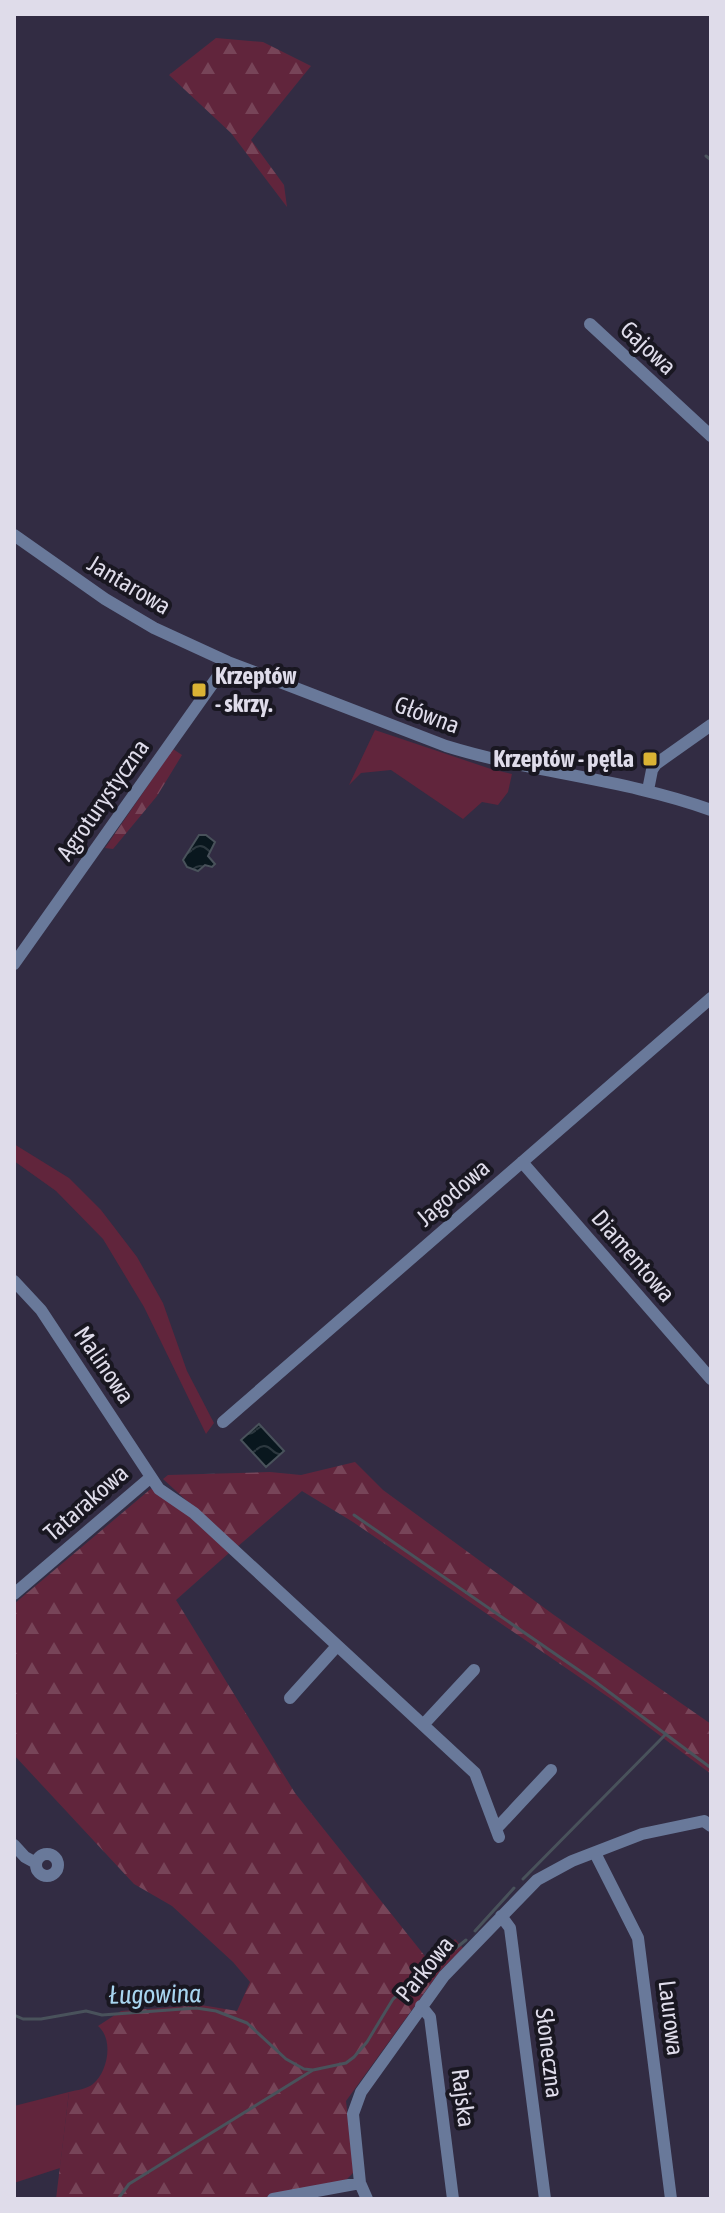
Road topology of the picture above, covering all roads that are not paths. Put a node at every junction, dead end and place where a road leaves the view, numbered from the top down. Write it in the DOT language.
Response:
graph roads {
  1 [pos="590,324"];
  2 [pos="711,436"];
  3 [pos="14,535"];
  4 [pos="228,662"];
  5 [pos="711,725"];
  6 [pos="648,790"];
  7 [pos="711,810"];
  8 [pos="14,964"];
  9 [pos="711,998"];
  10 [pos="522,1162"];
  11 [pos="14,1281"];
  12 [pos="711,1379"];
  13 [pos="223,1422"];
  14 [pos="151,1477"];
  15 [pos="14,1594"];
  16 [pos="337,1646"];
  17 [pos="474,1670"];
  18 [pos="290,1698"];
  19 [pos="423,1725"];
  20 [pos="551,1770"];
  21 [pos="707,1824"];
  22 [pos="14,1845"];
  23 [pos="595,1853"];
  24 [pos="36,1863"];
  25 [pos="501,1916"];
  26 [pos="421,2006"];
  27 [pos="360,2183"];
  28 [pos="273,2199"];
  29 [pos="367,2199"];
  30 [pos="453,2199"];
  31 [pos="545,2199"];
  32 [pos="671,2199"];
  1 -- 2 [label="street, Gajowa"];
  3 -- 4 [label="street, Jantarowa"];
  4 -- 6 [label="street, Główna"];
  4 -- 8 [label="street, Agroturystyczna"];
  5 -- 6 [label="street"];
  6 -- 7 [label="street, Główna"];
  9 -- 10 [label="street, Jagodowa"];
  10 -- 12 [label="street, Diamentowa"];
  10 -- 13 [label="street, Jagodowa"];
  11 -- 14 [label="street, Malinowa"];
  14 -- 15 [label="street, Tatarakowa"];
  14 -- 16 [label="street"];
  16 -- 18 [label="street"];
  16 -- 19 [label="street"];
  17 -- 19 [label="street"];
  19 -- 20 [label="street"];
  21 -- 23 [label="street, Parkowa"];
  22 -- 24 [label="street"];
  23 -- 25 [label="street, Parkowa"];
  23 -- 32 [label="street, Laurowa"];
  25 -- 26 [label="street, Parkowa"];
  25 -- 31 [label="street, Słoneczna"];
  26 -- 27 [label="street, Parkowa"];
  26 -- 30 [label="street, Rajska"];
  27 -- 28 [label="street"];
  27 -- 29 [label="street, Parkowa"];
}
